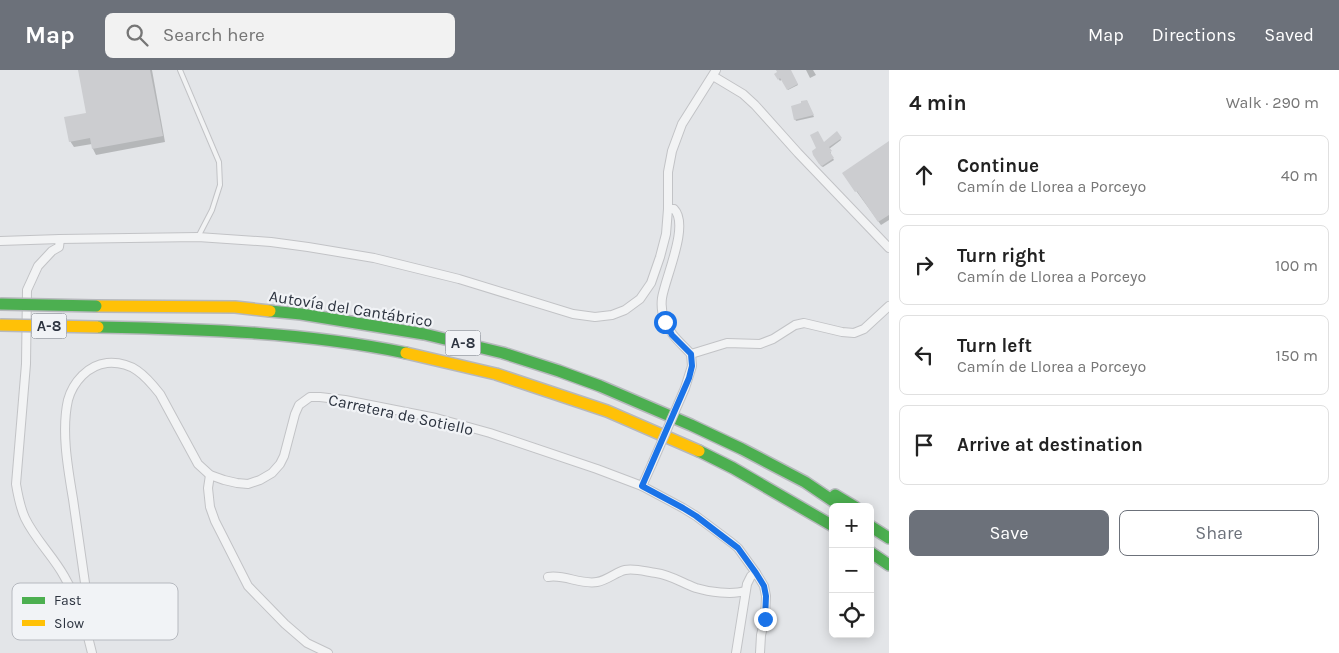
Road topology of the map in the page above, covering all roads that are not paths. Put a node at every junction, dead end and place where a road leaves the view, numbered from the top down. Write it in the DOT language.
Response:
graph roads {
  1 [pos="180,70"];
  2 [pos="715,73"];
  3 [pos="668,209"];
  4 [pos="198,237"];
  5 [pos="60,239"];
  6 [pos="0,241"];
  7 [pos="889,248"];
  8 [pos="0,304"];
  9 [pos="889,306"];
  10 [pos="0,325"];
  11 [pos="691,354"];
  12 [pos="210,475"];
  13 [pos="804,482"];
  14 [pos="642,486"];
  15 [pos="836,503"];
  16 [pos="849,503"];
  17 [pos="874,519"];
  18 [pos="829,524"];
  19 [pos="889,528"];
  20 [pos="874,529"];
  21 [pos="889,538"];
  22 [pos="874,555"];
  23 [pos="889,565"];
  24 [pos="756,573"];
  25 [pos="548,577"];
  26 [pos="68,583"];
  27 [pos="85,583"];
  28 [pos="745,591"];
  29 [pos="89,640"];
  30 [pos="92,653"];
  31 [pos="328,653"];
  32 [pos="736,653"];
  33 [pos="760,653"];
  1 -- 4 [label="lane"];
  2 -- 3 [label="street"];
  2 -- 7 [label="street"];
  3 -- 4 [label="street"];
  3 -- 11 [label="street"];
  4 -- 5 [label="street"];
  5 -- 6 [label="street"];
  5 -- 26 [label="street"];
  8 -- 13 [label="highway, Autovía del Cantábrico / A-8, bridge"];
  9 -- 11 [label="street"];
  10 -- 18 [label="highway, A-8, bridge"];
  11 -- 14 [label="street, bridge"];
  12 -- 14 [label="street, Carretera de Sotiello"];
  12 -- 27 [label="street"];
  12 -- 31 [label="street"];
  13 -- 15 [label="highway, Autovía del Cantábrico / A-8"];
  13 -- 16 [label="highway"];
  14 -- 24 [label="street"];
  17 -- 19 [label="highway"];
  20 -- 21 [label="highway"];
  22 -- 23 [label="highway"];
  24 -- 28 [label="street"];
  24 -- 33 [label="street"];
  25 -- 28 [label="street"];
  28 -- 32 [label="street"];
  29 -- 30 [label="street"];
}
